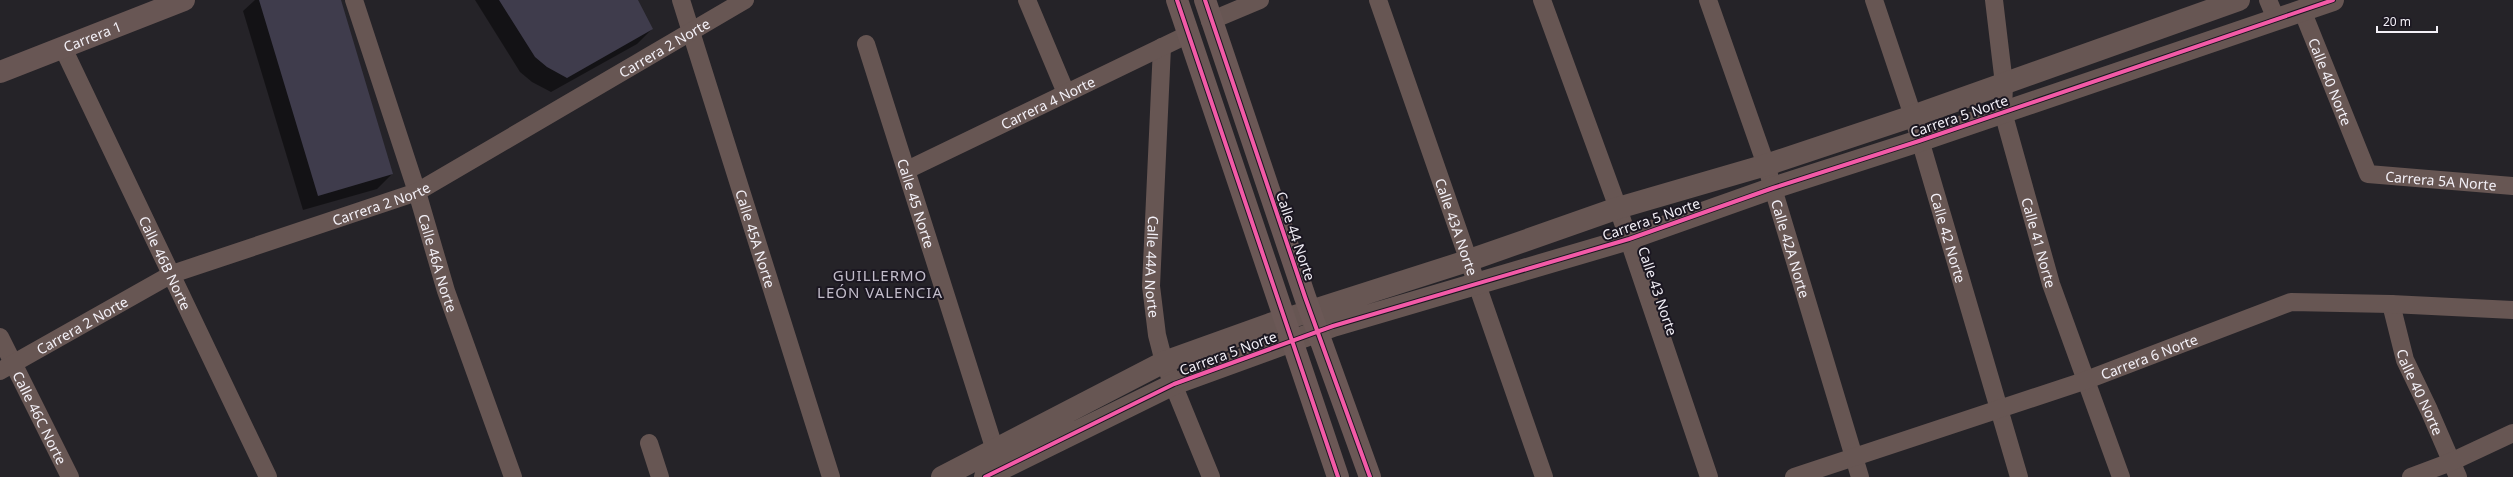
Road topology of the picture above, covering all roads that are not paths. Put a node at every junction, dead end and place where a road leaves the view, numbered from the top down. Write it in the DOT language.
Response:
graph roads {
  1 [pos="184,0"];
  2 [pos="354,0"];
  3 [pos="681,0"];
  4 [pos="745,0"];
  5 [pos="1028,0"];
  6 [pos="1177,0"];
  7 [pos="1205,0"];
  8 [pos="1260,0"];
  9 [pos="1378,0"];
  10 [pos="1542,0"];
  11 [pos="1708,0"];
  12 [pos="1874,0"];
  13 [pos="1994,0"];
  14 [pos="2239,0"];
  15 [pos="2333,0"];
  16 [pos="2272,10"];
  17 [pos="2302,10"];
  18 [pos="1210,21"];
  19 [pos="691,33"];
  20 [pos="1189,34"];
  21 [pos="866,44"];
  22 [pos="1162,47"];
  23 [pos="63,48"];
  24 [pos="0,72"];
  25 [pos="2004,84"];
  26 [pos="1066,93"];
  27 [pos="2003,112"];
  28 [pos="1912,116"];
  29 [pos="1919,142"];
  30 [pos="1766,165"];
  31 [pos="907,170"];
  32 [pos="2368,174"];
  33 [pos="2513,186"];
  34 [pos="1773,188"];
  35 [pos="417,192"];
  36 [pos="1618,208"];
  37 [pos="1629,239"];
  38 [pos="1467,261"];
  39 [pos="172,274"];
  40 [pos="1476,286"];
  41 [pos="2391,304"];
  42 [pos="2513,310"];
  43 [pos="1310,311"];
  44 [pos="1284,320"];
  45 [pos="1318,332"];
  46 [pos="0,337"];
  47 [pos="1291,341"];
  48 [pos="1164,362"];
  49 [pos="7,367"];
  50 [pos="2084,381"];
  51 [pos="1174,384"];
  52 [pos="2000,408"];
  53 [pos="2513,433"];
  54 [pos="649,443"];
  55 [pos="1854,456"];
  56 [pos="996,468"];
  57 [pos="2454,469"];
  58 [pos="70,477"];
  59 [pos="268,477"];
  60 [pos="513,477"];
  61 [pos="660,477"];
  62 [pos="831,477"];
  63 [pos="942,477"];
  64 [pos="1211,477"];
  65 [pos="1338,477"];
  66 [pos="1370,477"];
  67 [pos="1544,477"];
  68 [pos="1709,477"];
  69 [pos="1794,477"];
  70 [pos="1860,477"];
  71 [pos="2019,477"];
  72 [pos="2121,477"];
  73 [pos="2410,477"];
  1 -- 23 [label="main road, Carrera 1"];
  2 -- 35 [label="street, Calle 46A Norte"];
  3 -- 19 [label="street, Calle 45A Norte"];
  4 -- 19 [label="street, Carrera 2 Norte"];
  5 -- 26 [label="street"];
  6 -- 20 [label="main road"];
  7 -- 18 [label="main road, Calle 44 Norte"];
  8 -- 18 [label="street"];
  9 -- 38 [label="street, Calle 43A Norte"];
  10 -- 36 [label="street, Calle 43 Norte"];
  11 -- 30 [label="street, Calle 42A Norte"];
  12 -- 28 [label="street, Calle 42 Norte"];
  13 -- 25 [label="street, Calle 41 Norte"];
  14 -- 25 [label="street, Carrera 5 Norte"];
  15 -- 17 [label="street, Carrera 5 Norte"];
  16 -- 17 [label="street, Carrera 5 Norte"];
  16 -- 27 [label="street, Carrera 5 Norte"];
  17 -- 32 [label="street, Calle 40 Norte"];
  18 -- 43 [label="main road, Calle 44 Norte"];
  19 -- 35 [label="street, Carrera 2 Norte"];
  19 -- 62 [label="street, Calle 45A Norte"];
  20 -- 22 [label="street, Carrera 4 Norte"];
  20 -- 44 [label="main road"];
  21 -- 31 [label="street, Calle 45 Norte"];
  22 -- 26 [label="street, Carrera 4 Norte"];
  22 -- 48 [label="street, Calle 44A Norte"];
  23 -- 24 [label="main road, Carrera 1"];
  23 -- 39 [label="street, Calle 46B Norte"];
  25 -- 27 [label="street, Calle 41 Norte"];
  25 -- 28 [label="street, Carrera 5 Norte"];
  26 -- 31 [label="street, Carrera 4 Norte"];
  27 -- 29 [label="street, Carrera 5 Norte"];
  27 -- 50 [label="street, Calle 41 Norte"];
  28 -- 29 [label="street, Calle 42 Norte"];
  28 -- 30 [label="street, Carrera 5 Norte"];
  29 -- 34 [label="street, Carrera 5 Norte"];
  29 -- 52 [label="street, Calle 42 Norte"];
  30 -- 34 [label="street, Calle 42A Norte"];
  30 -- 36 [label="street, Carrera 5 Norte"];
  31 -- 56 [label="street, Calle 45 Norte"];
  32 -- 33 [label="street, Carrera 5A Norte"];
  34 -- 37 [label="street, Carrera 5 Norte"];
  34 -- 55 [label="street, Calle 42A Norte"];
  35 -- 39 [label="street, Carrera 2 Norte"];
  35 -- 60 [label="street, Calle 46A Norte"];
  36 -- 37 [label="street, Calle 43 Norte"];
  36 -- 38 [label="street, Carrera 5 Norte"];
  37 -- 40 [label="street, Carrera 5 Norte"];
  37 -- 68 [label="street, Calle 43 Norte"];
  38 -- 40 [label="street, Calle 43A Norte"];
  38 -- 43 [label="street, Carrera 5 Norte"];
  39 -- 49 [label="street, Carrera 2 Norte"];
  39 -- 59 [label="street, Calle 46B Norte"];
  40 -- 45 [label="street, Carrera 5 Norte"];
  40 -- 67 [label="street, Calle 43A Norte"];
  41 -- 42 [label="street, Carrera 6 Norte"];
  41 -- 50 [label="street, Carrera 6 Norte"];
  41 -- 57 [label="street, Calle 40 Norte"];
  43 -- 44 [label="street, Carrera 5 Norte"];
  43 -- 45 [label="main road, Calle 44 Norte"];
  44 -- 47 [label="main road"];
  44 -- 48 [label="street, Carrera 5 Norte"];
  45 -- 47 [label="street, Carrera 5 Norte"];
  45 -- 66 [label="main road, Calle 44 Norte"];
  46 -- 49 [label="street, Calle 46C Norte"];
  47 -- 51 [label="street, Carrera 5 Norte"];
  47 -- 65 [label="main road"];
  48 -- 51 [label="street, Calle 44A Norte"];
  48 -- 56 [label="street, Carrera 5 Norte"];
  49 -- 58 [label="street, Calle 46C Norte"];
  50 -- 52 [label="street, Carrera 6 Norte"];
  50 -- 72 [label="street, Calle 41 Norte"];
  51 -- 56 [label="street, Carrera 5 Norte"];
  51 -- 64 [label="street, Calle 44A Norte"];
  52 -- 55 [label="street, Carrera 6 Norte"];
  52 -- 71 [label="street, Calle 42 Norte"];
  53 -- 57 [label="street"];
  54 -- 61 [label="street"];
  55 -- 69 [label="street, Carrera 6 Norte"];
  55 -- 70 [label="street, Calle 42A Norte"];
  56 -- 63 [label="street, Carrera 5 Norte"];
  57 -- 73 [label="street"];
}
